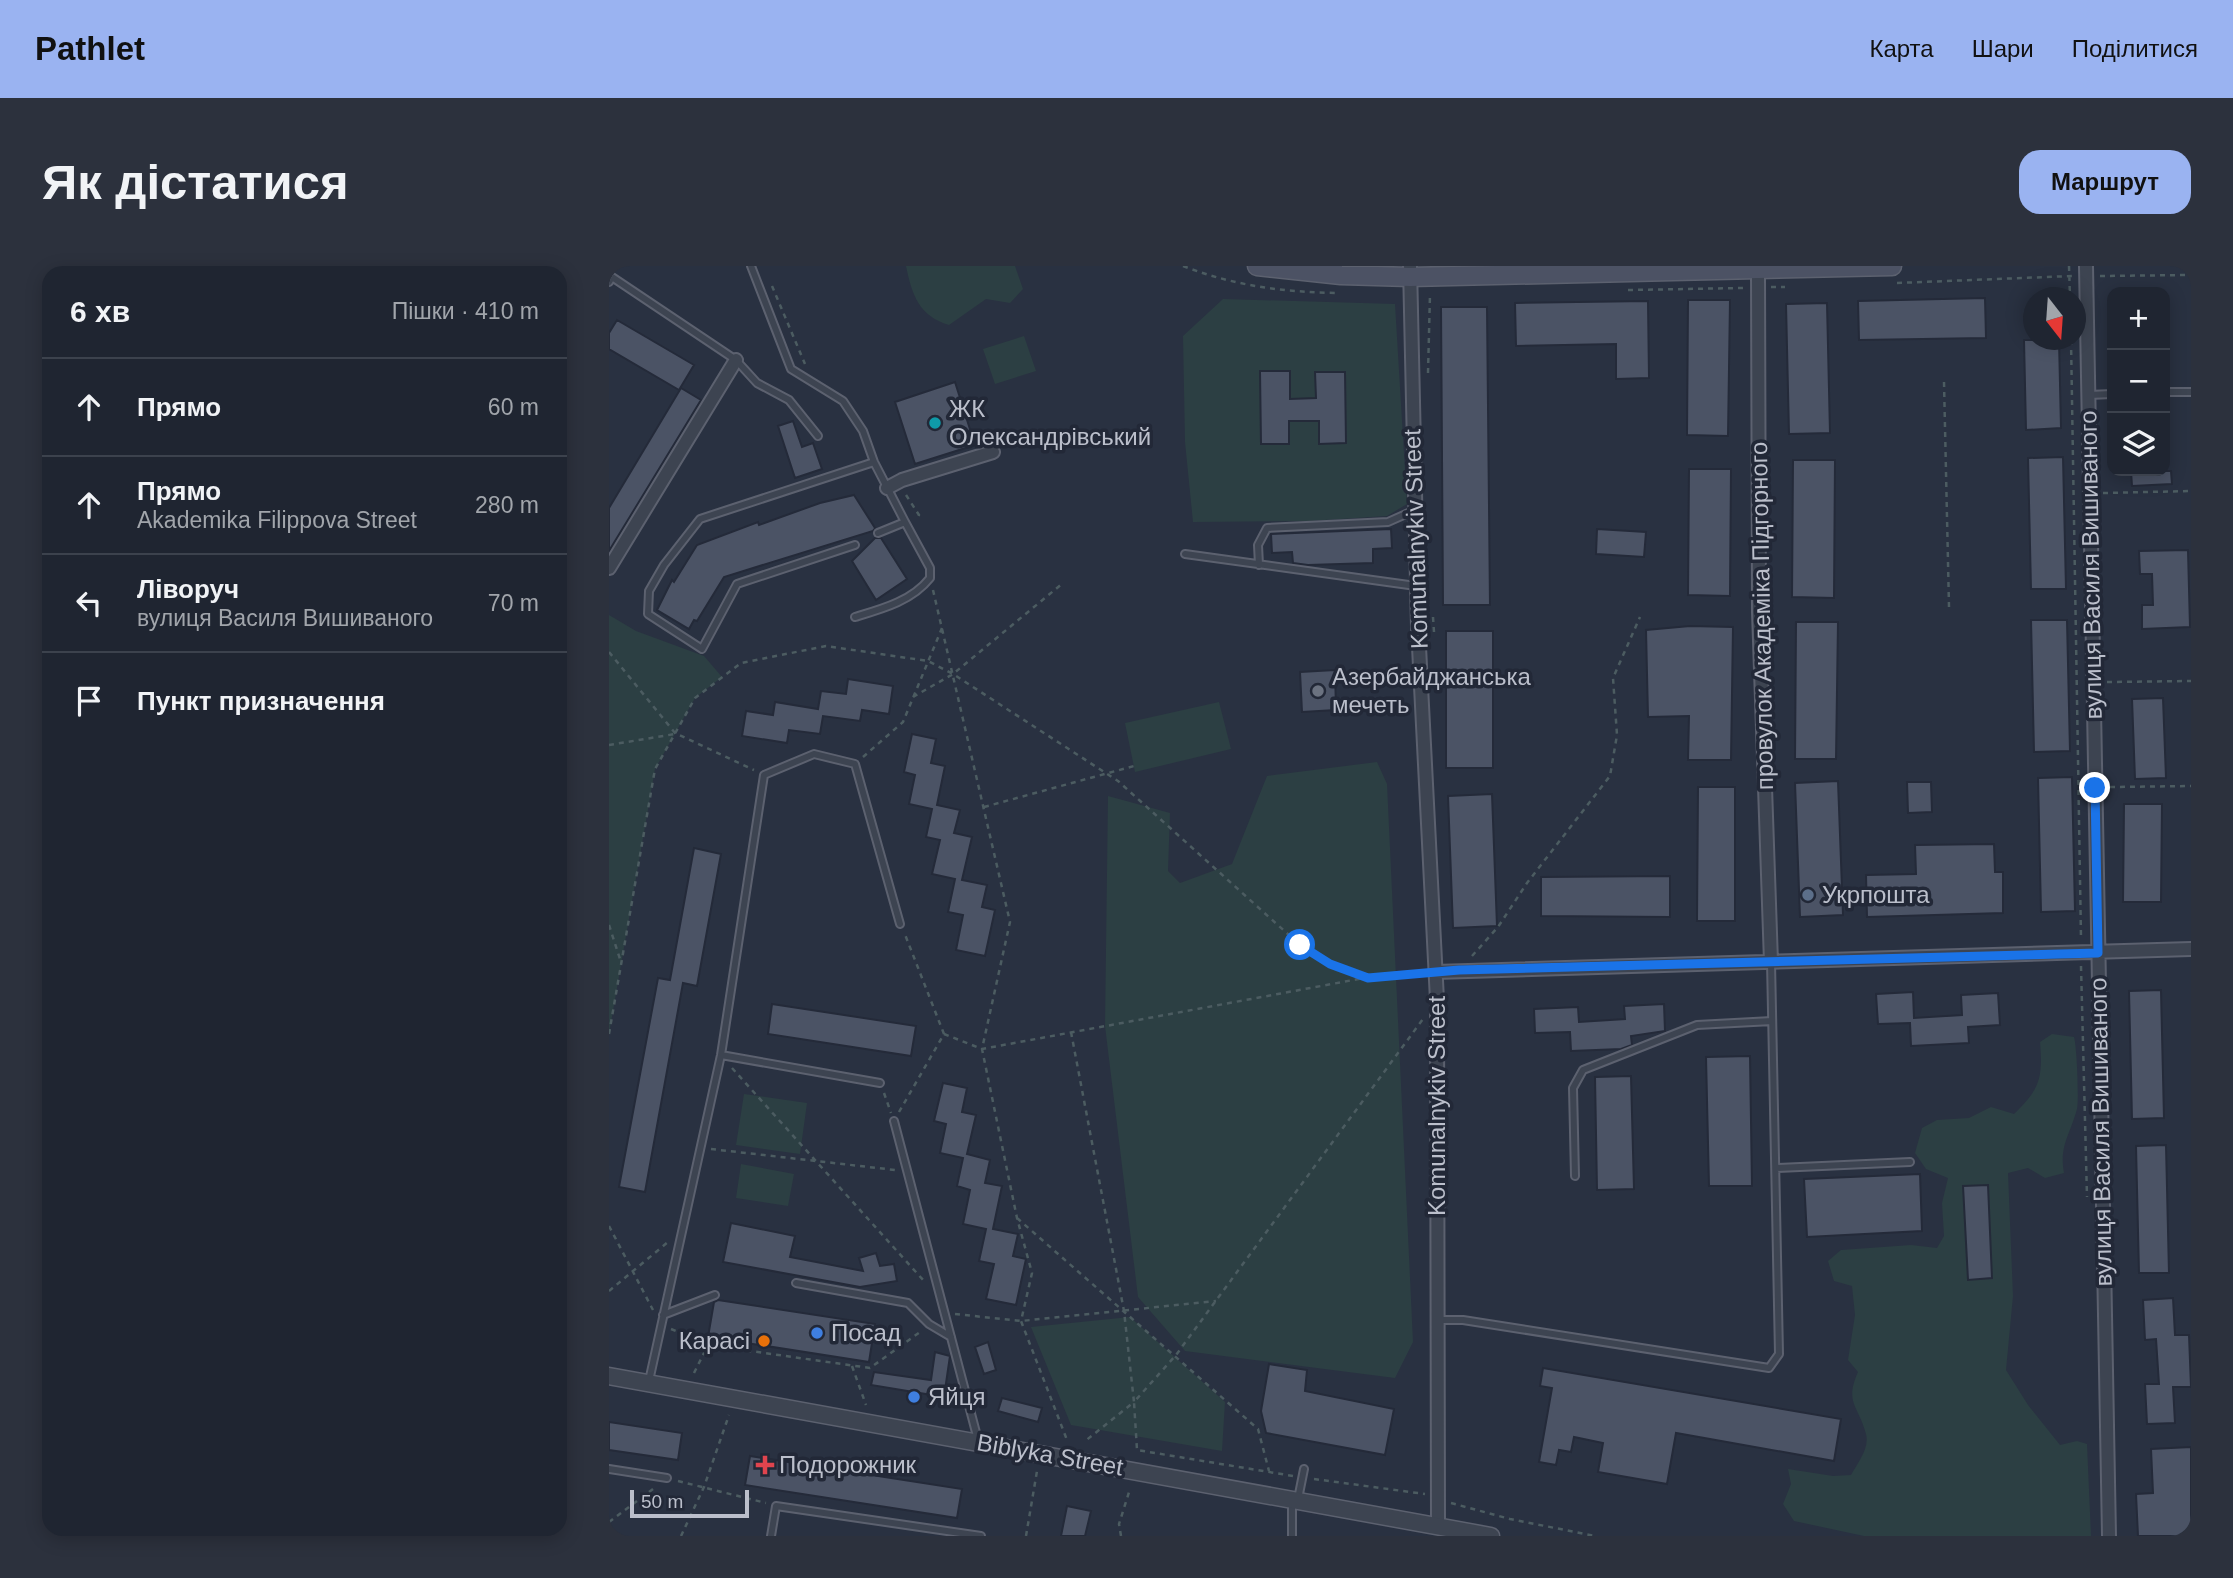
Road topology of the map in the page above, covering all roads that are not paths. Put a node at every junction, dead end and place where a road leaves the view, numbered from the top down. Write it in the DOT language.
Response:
graph roads {
  1 [pos="751,266"];
  2 [pos="1257,266"];
  3 [pos="1892,266"];
  4 [pos="1603,270"];
  5 [pos="1410,271"];
  6 [pos="1758,271"];
  7 [pos="2087,271"];
  8 [pos="609,282"];
  9 [pos="736,360"];
  10 [pos="2170,392"];
  11 [pos="2191,392"];
  12 [pos="2107,394"];
  13 [pos="2089,395"];
  14 [pos="818,436"];
  15 [pos="993,452"];
  16 [pos="874,462"];
  17 [pos="887,488"];
  18 [pos="1415,510"];
  19 [pos="905,522"];
  20 [pos="878,533"];
  21 [pos="855,545"];
  22 [pos="1185,554"];
  23 [pos="1259,565"];
  24 [pos="609,568"];
  25 [pos="1416,586"];
  26 [pos="855,617"];
  27 [pos="900,924"];
  28 [pos="2191,949"];
  29 [pos="2098,953"];
  30 [pos="1771,962"];
  31 [pos="1436,972"];
  32 [pos="1772,1021"];
  33 [pos="721,1055"];
  34 [pos="880,1083"];
  35 [pos="894,1121"];
  36 [pos="1910,1162"];
  37 [pos="1776,1168"];
  38 [pos="1576,1176"];
  39 [pos="796,1283"];
  40 [pos="715,1295"];
  41 [pos="663,1314"];
  42 [pos="1438,1321"];
  43 [pos="951,1337"];
  44 [pos="609,1376"];
  45 [pos="648,1383"];
  46 [pos="978,1442"];
  47 [pos="609,1469"];
  48 [pos="1304,1469"];
  49 [pos="667,1478"];
  50 [pos="1295,1500"];
  51 [pos="1438,1526"];
  52 [pos="771,1536"];
  53 [pos="981,1536"];
  54 [pos="1292,1536"];
  55 [pos="1491,1536"];
  56 [pos="2109,1536"];
  1 -- 16 [label="lane"];
  2 -- 5 [label="main road"];
  3 -- 6 [label="main road"];
  4 -- 5 [label="main road"];
  4 -- 6 [label="main road"];
  5 -- 18 [label="street, Komunalnykiv Street"];
  6 -- 30 [label="street, провулок Академіка Підгорного"];
  7 -- 13 [label="street, вулиця Василя Вишиваного"];
  8 -- 9 [label="lane"];
  9 -- 14 [label="lane"];
  9 -- 24 [label="street"];
  10 -- 11 [label="lane"];
  12 -- 13 [label="lane"];
  13 -- 29 [label="street, вулиця Василя Вишиваного"];
  15 -- 17 [label="street"];
  16 -- 17 [label="lane"];
  16 -- 21 [label="lane"];
  17 -- 19 [label="lane"];
  18 -- 23 [label="lane"];
  18 -- 25 [label="street, Komunalnykiv Street"];
  19 -- 20 [label="lane"];
  19 -- 26 [label="lane"];
  22 -- 23 [label="lane"];
  23 -- 25 [label="lane"];
  25 -- 31 [label="street, Komunalnykiv Street"];
  27 -- 33 [label="lane"];
  28 -- 29 [label="street"];
  29 -- 30 [label="street"];
  29 -- 56 [label="street, вулиця Василя Вишиваного"];
  30 -- 31 [label="street"];
  30 -- 32 [label="lane"];
  31 -- 42 [label="street, Komunalnykiv Street"];
  32 -- 37 [label="lane"];
  32 -- 38 [label="lane"];
  33 -- 34 [label="lane"];
  33 -- 41 [label="lane"];
  35 -- 43 [label="lane"];
  36 -- 37 [label="lane"];
  37 -- 42 [label="lane"];
  39 -- 43 [label="lane"];
  40 -- 41 [label="lane"];
  41 -- 45 [label="lane"];
  42 -- 51 [label="street, Komunalnykiv Street"];
  43 -- 46 [label="lane"];
  44 -- 45 [label="street, Biblyka Street"];
  45 -- 46 [label="street, Biblyka Street"];
  46 -- 50 [label="street, Biblyka Street"];
  47 -- 49 [label="lane"];
  48 -- 50 [label="lane"];
  50 -- 51 [label="street, Biblyka Street"];
  50 -- 54 [label="lane"];
  51 -- 55 [label="street, Biblyka Street"];
  52 -- 53 [label="lane"];
}
